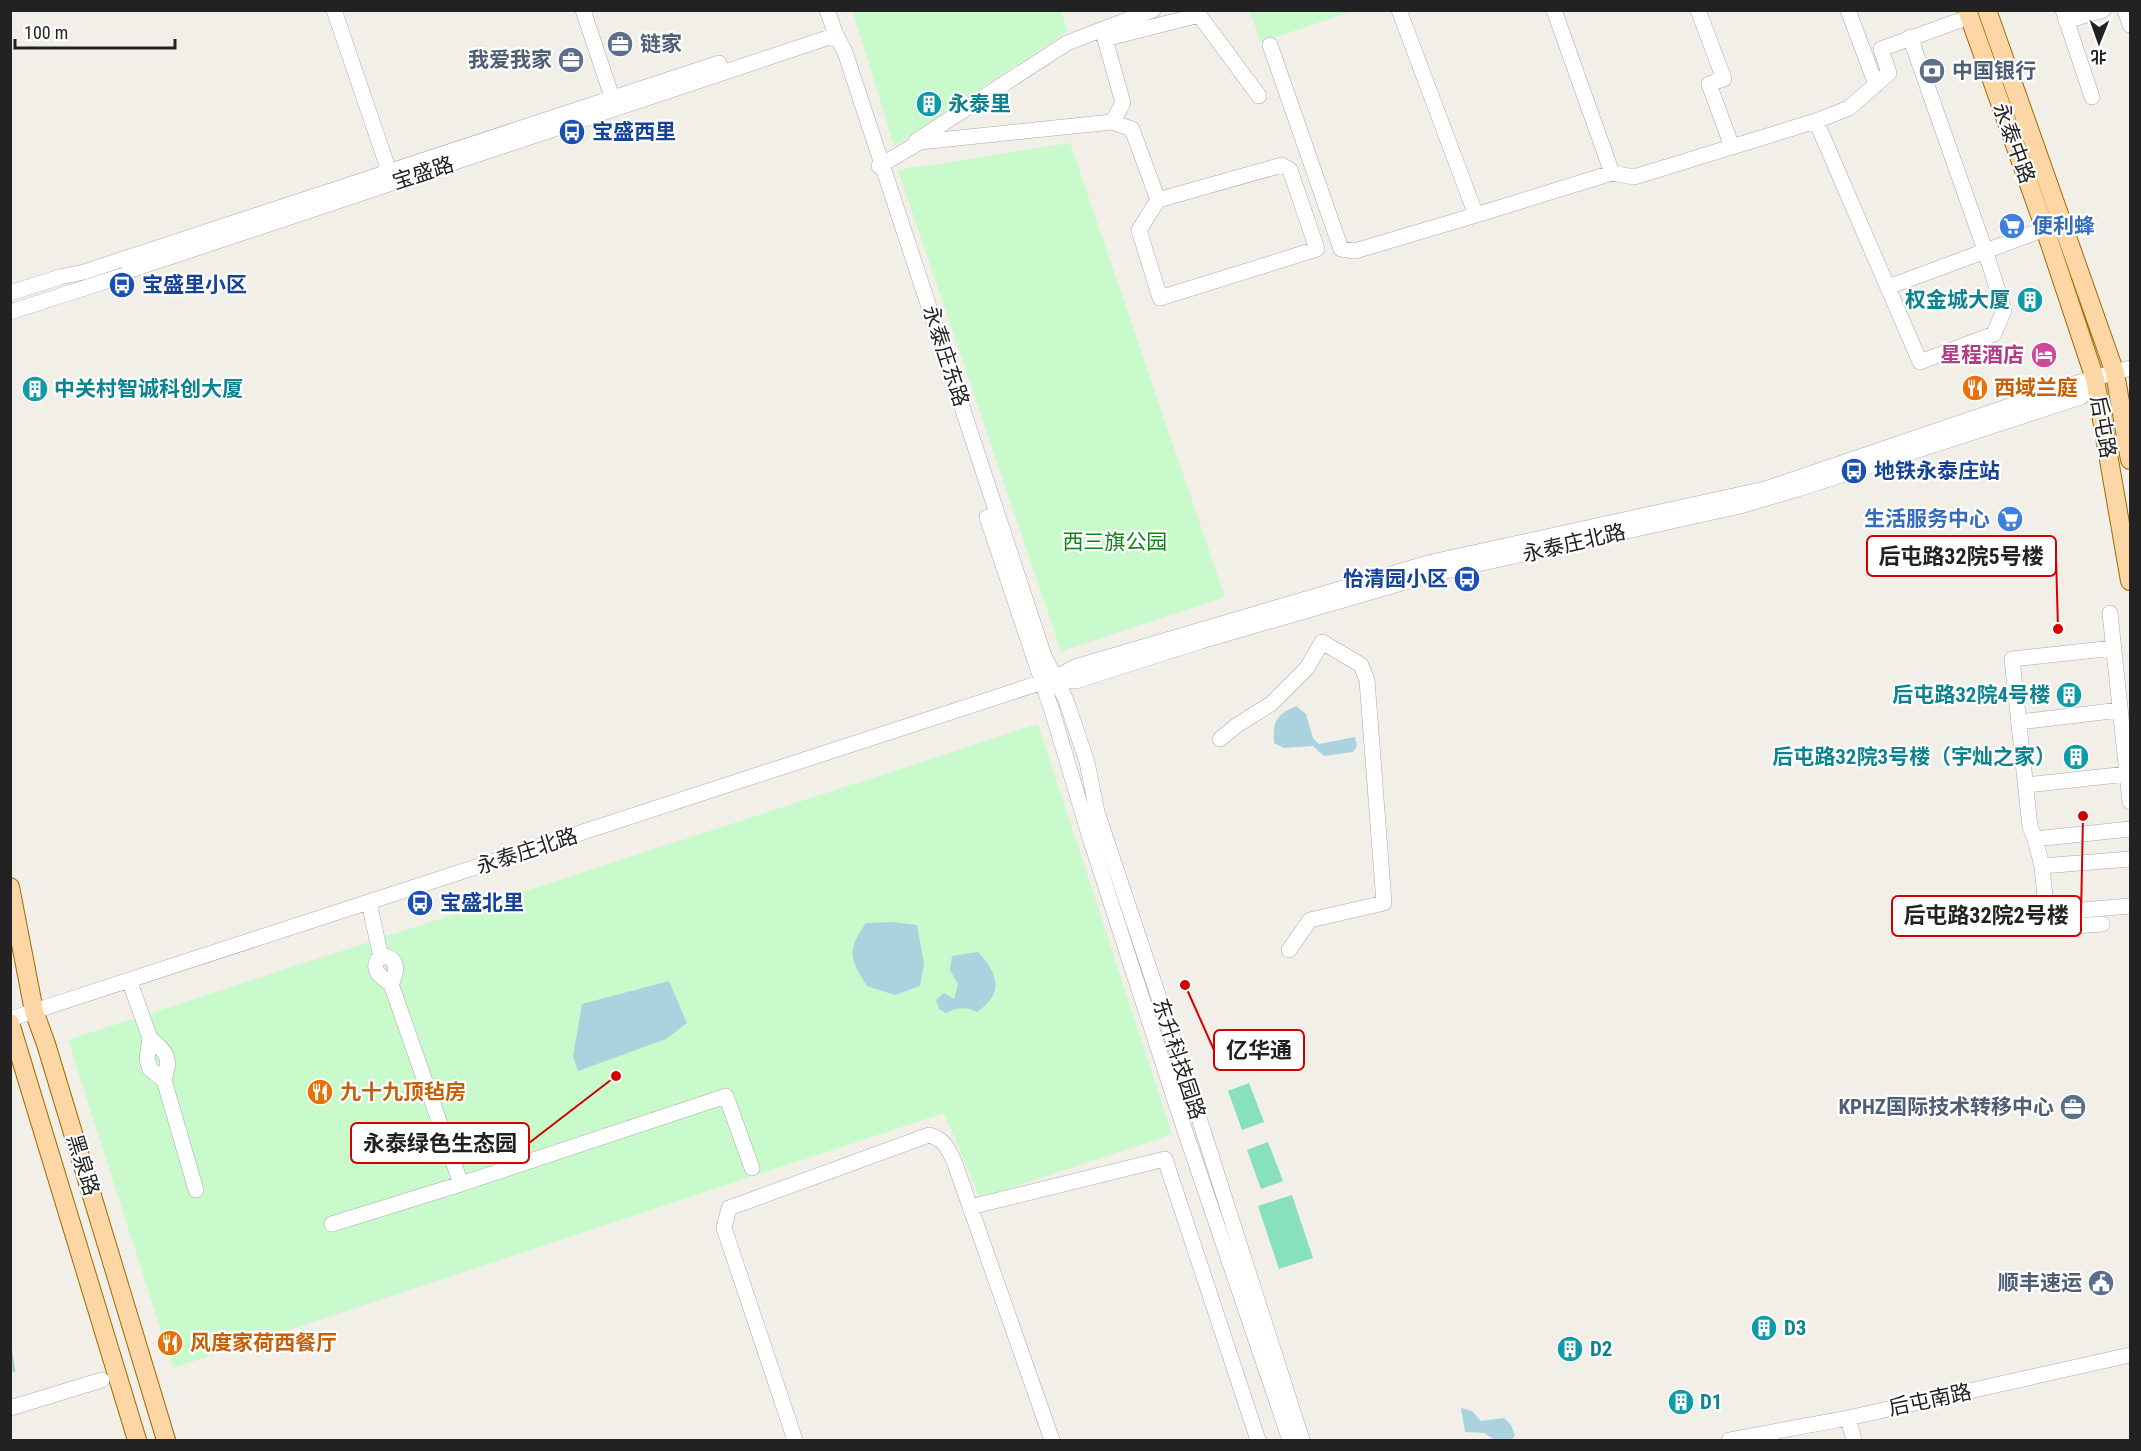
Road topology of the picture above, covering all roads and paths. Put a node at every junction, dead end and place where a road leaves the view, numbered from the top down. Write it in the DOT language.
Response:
graph roads {
  1 [pos="334,10"];
  2 [pos="583,10"];
  3 [pos="1153,10"];
  4 [pos="1399,10"];
  5 [pos="1554,10"];
  6 [pos="1698,10"];
  7 [pos="1848,10"];
  8 [pos="2103,10"];
  9 [pos="2125,10"];
  10 [pos="1988,11"];
  11 [pos="1968,14"];
  12 [pos="2064,16"];
  13 [pos="832,23"];
  14 [pos="2130,25"];
  15 [pos="1910,38"];
  16 [pos="1270,45"];
  17 [pos="1876,85"];
  18 [pos="1259,96"];
  19 [pos="612,97"];
  20 [pos="2092,98"];
  21 [pos="1816,121"];
  22 [pos="1112,122"];
  23 [pos="1732,147"];
  24 [pos="389,171"];
  25 [pos="1612,173"];
  26 [pos="1158,200"];
  27 [pos="1476,215"];
  28 [pos="2045,230"];
  29 [pos="1985,250"];
  30 [pos="1888,287"];
  31 [pos="10,293"];
  32 [pos="10,312"];
  33 [pos="2123,371"];
  34 [pos="2095,379"];
  35 [pos="2130,460"];
  36 [pos="2130,581"];
  37 [pos="2110,613"];
  38 [pos="2114,648"];
  39 [pos="1051,680"];
  40 [pos="2120,710"];
  41 [pos="2019,722"];
  42 [pos="1220,739"];
  43 [pos="2127,774"];
  44 [pos="2026,785"];
  45 [pos="2130,801"];
  46 [pos="2130,829"];
  47 [pos="2036,839"];
  48 [pos="2130,859"];
  49 [pos="2042,866"];
  50 [pos="10,886"];
  51 [pos="369,903"];
  52 [pos="2130,906"];
  53 [pos="2046,913"];
  54 [pos="2102,924"];
  55 [pos="1289,950"];
  56 [pos="129,980"];
  57 [pos="34,1011"];
  58 [pos="10,1021"];
  59 [pos="752,1168"];
  60 [pos="461,1184"];
  61 [pos="196,1190"];
  62 [pos="970,1207"];
  63 [pos="332,1224"];
  64 [pos="2130,1356"];
  65 [pos="102,1380"];
  66 [pos="10,1408"];
  67 [pos="1848,1418"];
  68 [pos="137,1440"];
  69 [pos="166,1440"];
  70 [pos="795,1440"];
  71 [pos="1052,1440"];
  72 [pos="1258,1440"];
  73 [pos="1290,1440"];
  74 [pos="1302,1440"];
  75 [pos="1729,1440"];
  76 [pos="1854,1440"];
  1 -- 24 [label="street"];
  2 -- 19 [label="street"];
  3 -- 22 [label="street"];
  4 -- 27 [label="street"];
  5 -- 25 [label="street"];
  6 -- 23 [label="street"];
  7 -- 17 [label="street"];
  8 -- 12 [label="street"];
  9 -- 14 [label="street"];
  10 -- 33 [label="main road, 永泰中路"];
  11 -- 15 [label="street"];
  11 -- 28 [label="main road, 永泰中路"];
  12 -- 20 [label="street"];
  13 -- 19 [label="street, 宝盛路"];
  13 -- 32 [label="street, 宝盛路"];
  13 -- 39 [label="street, 永泰庄东路"];
  15 -- 17 [label="street"];
  15 -- 29 [label="street"];
  16 -- 27 [label="street"];
  17 -- 21 [label="street"];
  18 -- 22 [label="street"];
  19 -- 24 [label="street, 宝盛路"];
  21 -- 23 [label="street"];
  21 -- 30 [label="street"];
  22 -- 26 [label="street"];
  23 -- 25 [label="street"];
  24 -- 31 [label="street, 宝盛路"];
  25 -- 27 [label="street"];
  26 -- 26 [label="street"];
  28 -- 29 [label="street"];
  28 -- 34 [label="main road, 永泰中路"];
  29 -- 30 [label="street"];
  29 -- 30 [label="street"];
  33 -- 34 [label="street, 永泰庄北路"];
  33 -- 35 [label="main road, 后屯路"];
  34 -- 36 [label="main road, 后屯路"];
  34 -- 39 [label="street, 永泰庄北路"];
  37 -- 38 [label="street"];
  38 -- 40 [label="street"];
  38 -- 41 [label="street"];
  39 -- 51 [label="street, 永泰庄北路"];
  39 -- 73 [label="street, 东升科技园路"];
  39 -- 74 [label="street, 东升科技园路"];
  40 -- 41 [label="street"];
  40 -- 43 [label="street"];
  41 -- 44 [label="street"];
  42 -- 55 [label="street"];
  43 -- 44 [label="street"];
  43 -- 45 [label="street"];
  44 -- 47 [label="street"];
  46 -- 47 [label="street"];
  47 -- 49 [label="street"];
  48 -- 49 [label="street"];
  49 -- 53 [label="street"];
  50 -- 57 [label="main road, 黑泉路"];
  51 -- 56 [label="street, 永泰庄北路"];
  51 -- 60 [label="street"];
  52 -- 53 [label="street"];
  53 -- 54 [label="street"];
  56 -- 57 [label="street, 永泰庄北路"];
  56 -- 61 [label="street"];
  57 -- 58 [label="street, 永泰庄北路"];
  57 -- 69 [label="main road, 黑泉路"];
  58 -- 68 [label="main road, 黑泉路"];
  59 -- 60 [label="street"];
  60 -- 63 [label="street"];
  62 -- 70 [label="street"];
  62 -- 71 [label="street"];
  62 -- 72 [label="street"];
  64 -- 67 [label="street, 后屯南路"];
  65 -- 66 [label="street"];
  67 -- 75 [label="street, 后屯南路"];
  67 -- 76 [label="street"];
}
